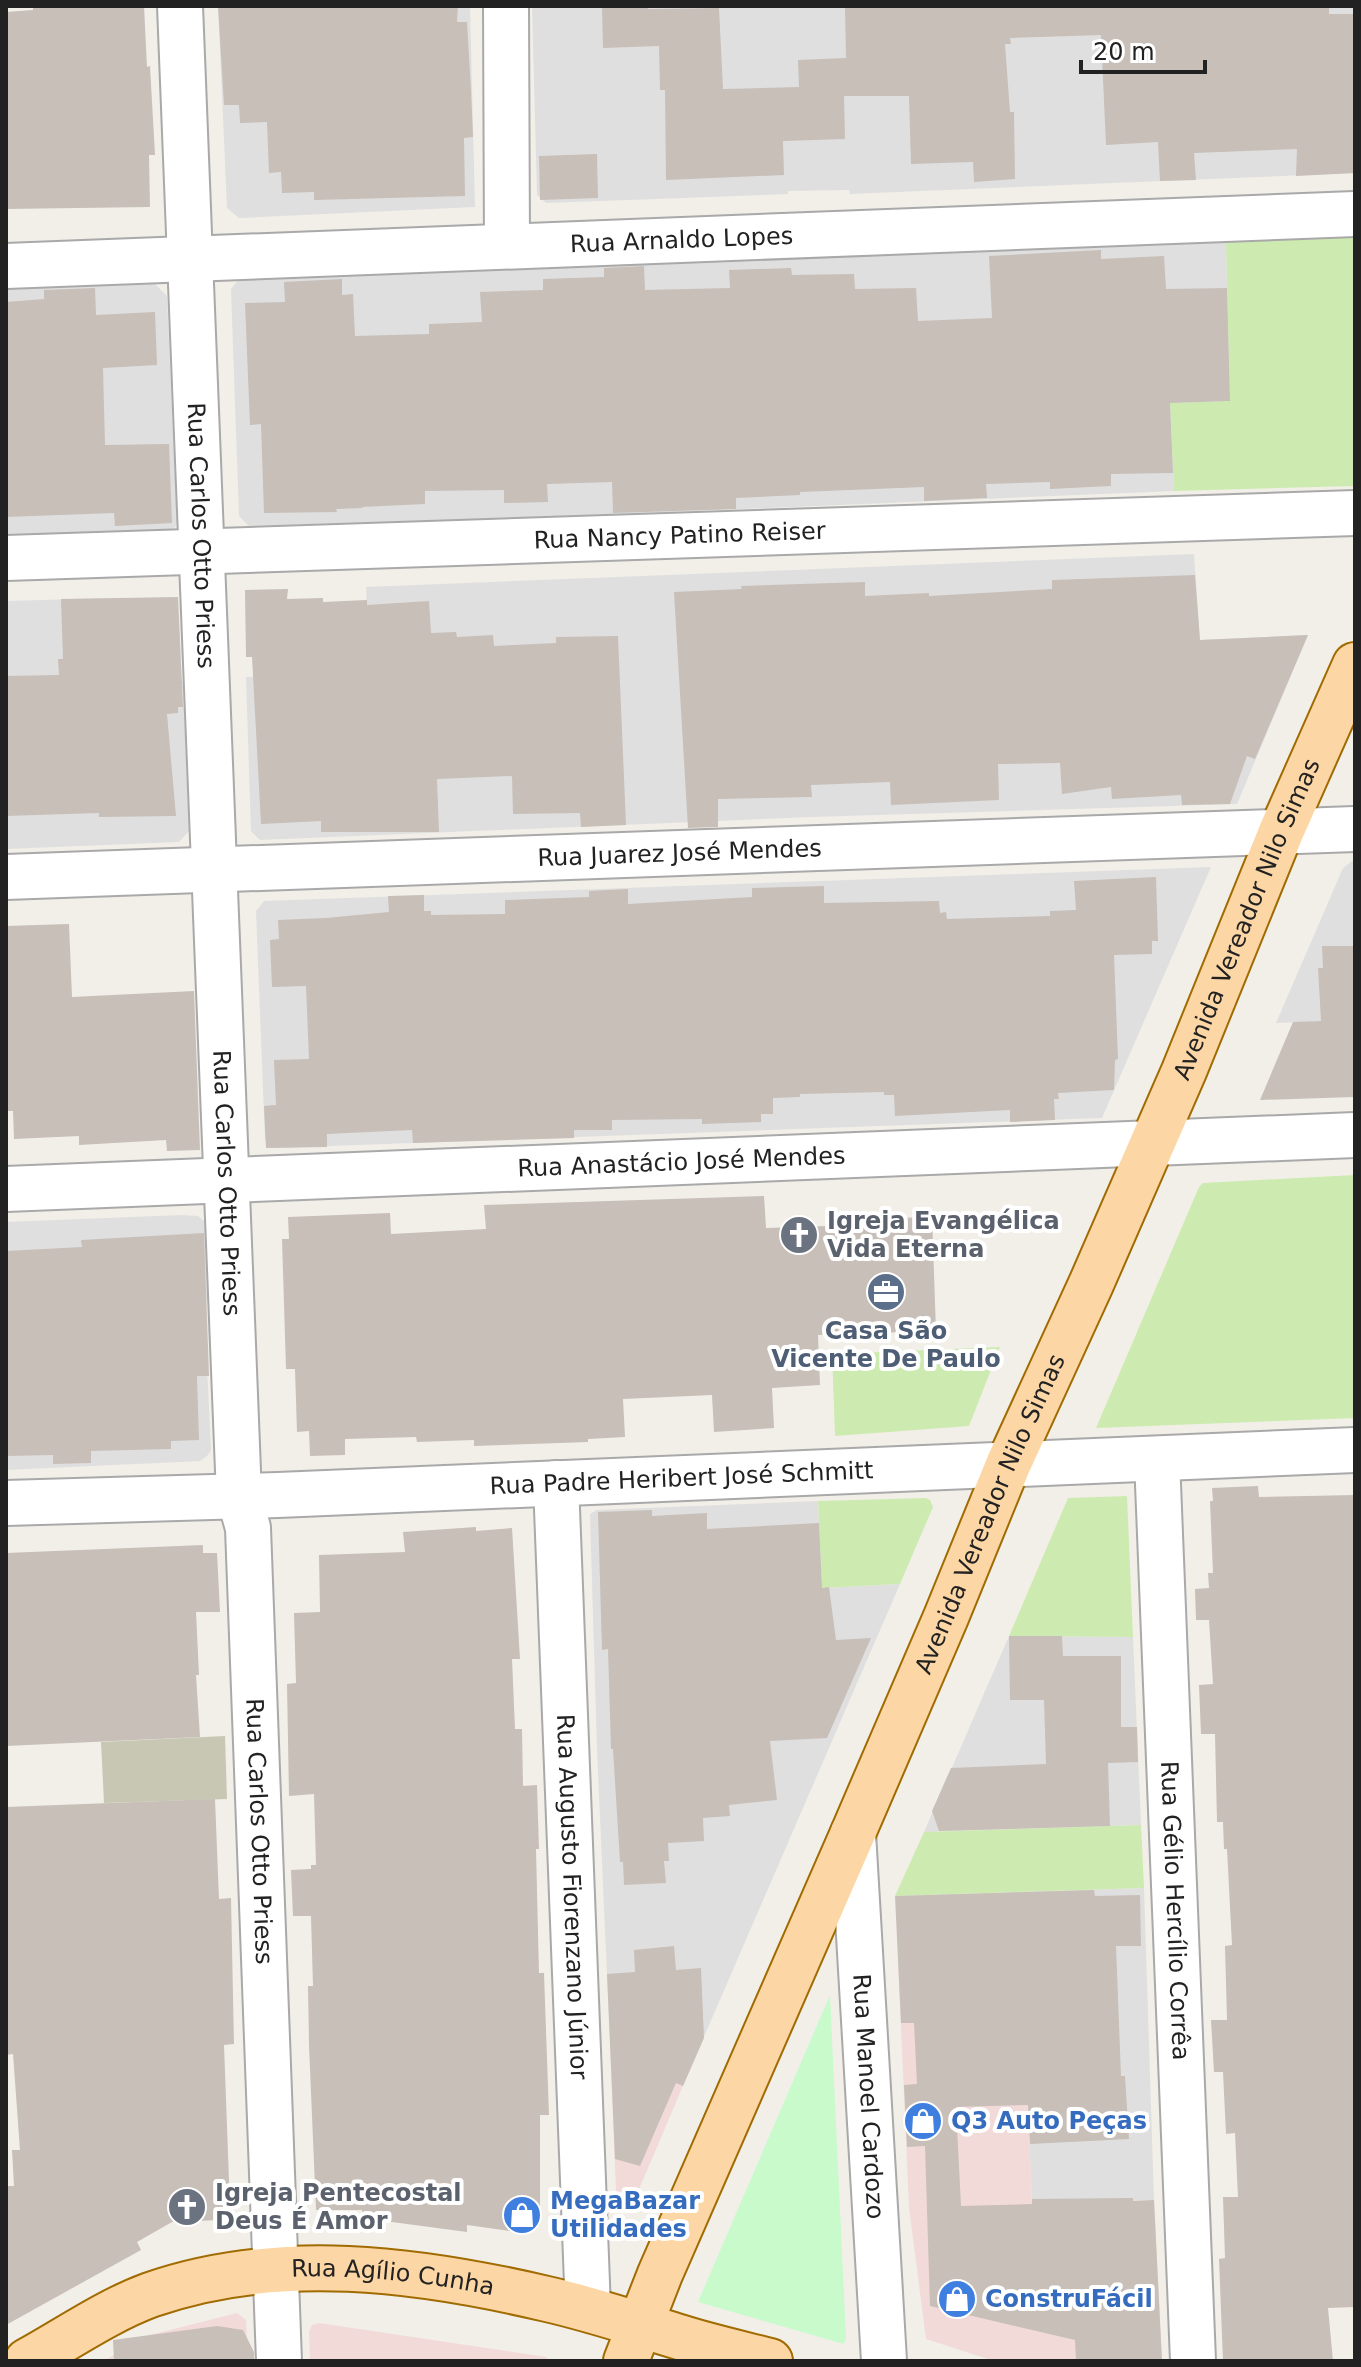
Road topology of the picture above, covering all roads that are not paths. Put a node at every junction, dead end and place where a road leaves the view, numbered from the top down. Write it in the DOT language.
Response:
graph roads {
  1 [pos="180,6"];
  2 [pos="506,6"];
  3 [pos="1355,214"];
  4 [pos="507,246"];
  5 [pos="190,259"];
  6 [pos="6,266"];
  7 [pos="1355,513"];
  8 [pos="201,552"];
  9 [pos="6,558"];
  10 [pos="1355,665"];
  11 [pos="1355,829"];
  12 [pos="1281,832"];
  13 [pos="215,870"];
  14 [pos="6,877"];
  15 [pos="1355,1135"];
  16 [pos="1152,1143"];
  17 [pos="227,1180"];
  18 [pos="6,1189"];
  19 [pos="1355,1450"];
  20 [pos="1157,1459"];
  21 [pos="1008,1465"];
  22 [pos="556,1483"];
  23 [pos="239,1496"];
  24 [pos="6,1503"];
  25 [pos="853,1833"];
  26 [pos="275,2271"];
  27 [pos="588,2309"];
  28 [pos="633,2343"];
  29 [pos="27,2361"];
  30 [pos="279,2361"];
  31 [pos="770,2361"];
  32 [pos="884,2361"];
  33 [pos="1193,2361"];
  1 -- 5 [label="street, Rua Carlos Otto Priess"];
  2 -- 4 [label="street"];
  3 -- 4 [label="street, Rua Arnaldo Lopes"];
  4 -- 5 [label="street, Rua Arnaldo Lopes"];
  5 -- 6 [label="street, Rua Arnaldo Lopes"];
  5 -- 8 [label="street, Rua Carlos Otto Priess"];
  7 -- 8 [label="street, Rua Nancy Patino Reiser"];
  8 -- 9 [label="street, Rua Nancy Patino Reiser"];
  8 -- 13 [label="street, Rua Carlos Otto Priess"];
  10 -- 12 [label="main road, Avenida Vereador Nilo Simas"];
  11 -- 12 [label="street, Rua Juarez José Mendes"];
  12 -- 13 [label="street, Rua Juarez José Mendes"];
  12 -- 16 [label="main road, Avenida Vereador Nilo Simas"];
  13 -- 14 [label="street, Rua Juarez José Mendes"];
  13 -- 17 [label="street, Rua Carlos Otto Priess"];
  15 -- 16 [label="street, Rua Anastácio José Mendes"];
  16 -- 17 [label="street, Rua Anastácio José Mendes"];
  16 -- 21 [label="main road, Avenida Vereador Nilo Simas"];
  17 -- 18 [label="street, Rua Anastácio José Mendes"];
  17 -- 23 [label="street, Rua Carlos Otto Priess"];
  19 -- 20 [label="street, Rua Padre Heribert José Schmitt"];
  20 -- 21 [label="street, Rua Padre Heribert José Schmitt"];
  20 -- 33 [label="street, Rua Gélio Hercílio Corrêa"];
  21 -- 22 [label="street, Rua Padre Heribert José Schmitt"];
  21 -- 25 [label="main road, Avenida Vereador Nilo Simas"];
  22 -- 23 [label="street, Rua Padre Heribert José Schmitt"];
  22 -- 27 [label="street, Rua Augusto Fiorenzano Júnior"];
  23 -- 24 [label="street, Rua Padre Heribert José Schmitt"];
  23 -- 26 [label="street, Rua Carlos Otto Priess"];
  25 -- 28 [label="main road, Avenida Vereador Nilo Simas"];
  25 -- 32 [label="street, Rua Manoel Cardozo"];
  26 -- 27 [label="main road, Rua Agílio Cunha"];
  26 -- 29 [label="main road, Rua Agílio Cunha"];
  26 -- 30 [label="street, Rua Carlos Otto Priess"];
  27 -- 28 [label="main road, Rua Agílio Cunha"];
  28 -- 31 [label="main road, Rua Agílio Cunha"];
}
